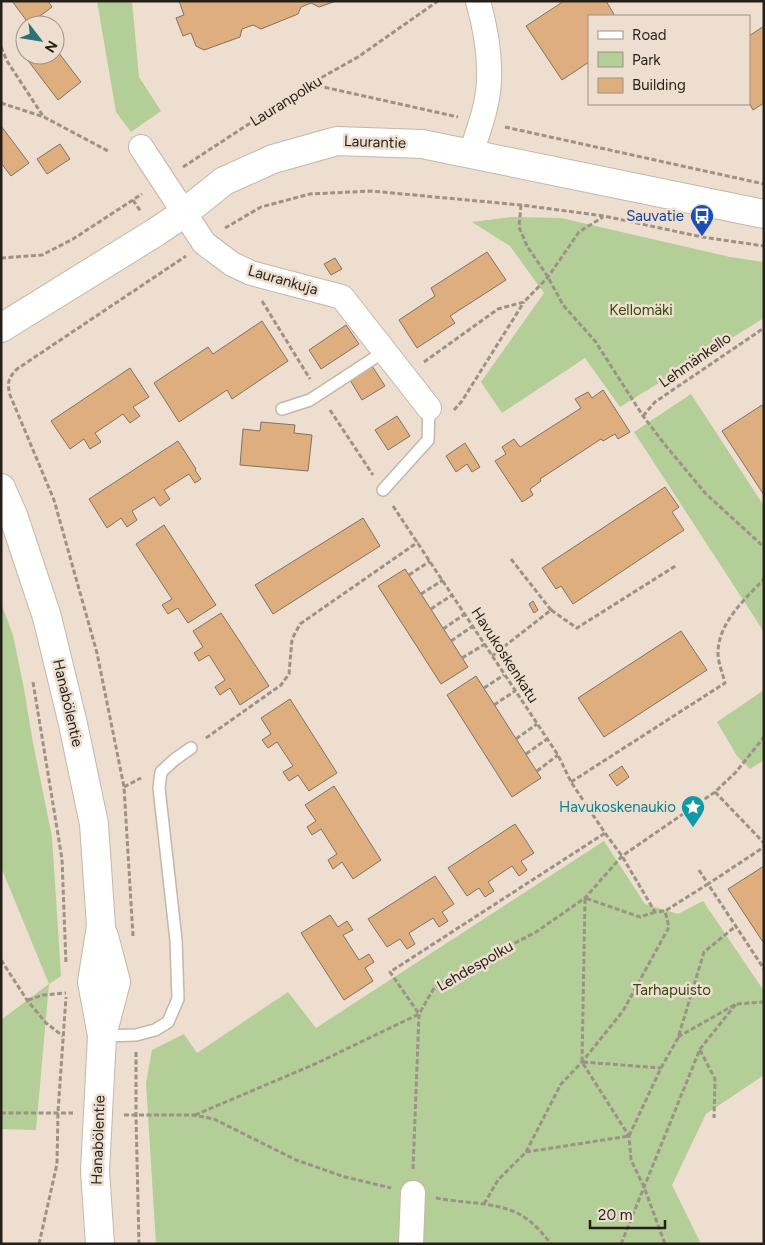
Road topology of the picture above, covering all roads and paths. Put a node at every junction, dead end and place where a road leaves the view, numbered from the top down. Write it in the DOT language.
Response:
graph roads {
  1 [pos="438,1"];
  2 [pos="478,1"];
  3 [pos="1,47"];
  4 [pos="310,84"];
  5 [pos="1,103"];
  6 [pos="44,117"];
  7 [pos="482,122"];
  8 [pos="141,147"];
  9 [pos="108,151"];
  10 [pos="471,153"];
  11 [pos="162,181"];
  12 [pos="764,184"];
  13 [pos="133,200"];
  14 [pos="521,205"];
  15 [pos="184,213"];
  16 [pos="764,214"];
  17 [pos="144,215"];
  18 [pos="604,216"];
  19 [pos="204,243"];
  20 [pos="764,246"];
  21 [pos="172,257"];
  22 [pos="1,258"];
  23 [pos="176,264"];
  24 [pos="251,273"];
  25 [pos="548,277"];
  26 [pos="524,302"];
  27 [pos="1,328"];
  28 [pos="764,328"];
  29 [pos="384,351"];
  30 [pos="404,377"];
  31 [pos="320,394"];
  32 [pos="430,408"];
  33 [pos="282,409"];
  34 [pos="643,416"];
  35 [pos="428,440"];
  36 [pos="1,488"];
  37 [pos="383,490"];
  38 [pos="418,542"];
  39 [pos="764,546"];
  40 [pos="511,558"];
  41 [pos="430,561"];
  42 [pos="678,565"];
  43 [pos="409,574"];
  44 [pos="764,579"];
  45 [pos="443,580"];
  46 [pos="421,594"];
  47 [pos="452,595"];
  48 [pos="431,609"];
  49 [pos="551,610"];
  50 [pos="465,614"];
  51 [pos="473,626"];
  52 [pos="443,628"];
  53 [pos="451,641"];
  54 [pos="485,644"];
  55 [pos="492,656"];
  56 [pos="462,658"];
  57 [pos="504,674"];
  58 [pos="33,677"];
  59 [pos="484,688"];
  60 [pos="515,691"];
  61 [pos="494,705"];
  62 [pos="537,724"];
  63 [pos="764,737"];
  64 [pos="516,739"];
  65 [pos="547,739"];
  66 [pos="191,748"];
  67 [pos="526,754"];
  68 [pos="558,755"];
  69 [pos="536,771"];
  70 [pos="571,782"];
  71 [pos="715,792"];
  72 [pos="604,833"];
  73 [pos="764,843"];
  74 [pos="764,847"];
  75 [pos="622,856"];
  76 [pos="699,870"];
  77 [pos="708,884"];
  78 [pos="585,898"];
  79 [pos="665,911"];
  80 [pos="655,912"];
  81 [pos="736,926"];
  82 [pos="133,943"];
  83 [pos="1,960"];
  84 [pos="66,964"];
  85 [pos="764,969"];
  86 [pos="67,988"];
  87 [pos="66,993"];
  88 [pos="28,1000"];
  89 [pos="764,1002"];
  90 [pos="736,1004"];
  91 [pos="419,1014"];
  92 [pos="136,1035"];
  93 [pos="63,1036"];
  94 [pos="102,1036"];
  95 [pos="678,1038"];
  96 [pos="700,1049"];
  97 [pos="582,1062"];
  98 [pos="660,1068"];
  99 [pos="58,1112"];
  100 [pos="1,1113"];
  101 [pos="193,1115"];
  102 [pos="136,1116"];
  103 [pos="714,1118"];
  104 [pos="629,1136"];
  105 [pos="526,1152"];
  106 [pos="644,1187"];
  107 [pos="413,1193"];
  108 [pos="484,1204"];
  109 [pos="39,1244"];
  110 [pos="100,1244"];
  111 [pos="139,1244"];
  112 [pos="411,1244"];
  113 [pos="551,1244"];
  114 [pos="620,1244"];
  115 [pos="665,1244"];
  1 -- 4 [label="path, Lauranpolku"];
  2 -- 7 [label="street"];
  3 -- 6 [label="path"];
  4 -- 7 [label="path"];
  4 -- 11 [label="path, Lauranpolku"];
  5 -- 6 [label="path"];
  6 -- 9 [label="path"];
  7 -- 10 [label="street"];
  7 -- 12 [label="path"];
  8 -- 11 [label="street, Laurankuja"];
  10 -- 15 [label="street, Laurantie"];
  10 -- 16 [label="street, Laurantie"];
  11 -- 13 [label="path, Lauranpolku"];
  11 -- 15 [label="street, Laurankuja"];
  13 -- 17 [label="path"];
  13 -- 22 [label="path, Lauranpolku"];
  14 -- 18 [label="path"];
  14 -- 19 [label="path"];
  14 -- 25 [label="path"];
  15 -- 19 [label="street, Laurankuja"];
  15 -- 27 [label="street, Laurantie"];
  18 -- 20 [label="path"];
  18 -- 25 [label="path"];
  19 -- 23 [label="path"];
  19 -- 24 [label="street, Laurankuja"];
  21 -- 23 [label="path"];
  23 -- 82 [label="path"];
  24 -- 29 [label="street, Laurankuja"];
  24 -- 31 [label="path, Havukoskenkatu"];
  25 -- 26 [label="path"];
  25 -- 34 [label="path"];
  26 -- 30 [label="path"];
  26 -- 35 [label="path"];
  28 -- 34 [label="path, Lehmänkello"];
  29 -- 30 [label="street, Laurankuja"];
  29 -- 31 [label="lane"];
  30 -- 32 [label="street, Laurankuja"];
  31 -- 33 [label="lane"];
  31 -- 37 [label="path, Havukoskenkatu"];
  32 -- 35 [label="lane"];
  34 -- 39 [label="path"];
  35 -- 37 [label="lane"];
  36 -- 94 [label="street, Hanabölentie"];
  37 -- 38 [label="path, Havukoskenkatu"];
  38 -- 41 [label="path, Havukoskenkatu"];
  38 -- 66 [label="path"];
  40 -- 49 [label="path"];
  41 -- 43 [label="path"];
  41 -- 45 [label="path, Havukoskenkatu"];
  42 -- 49 [label="path"];
  44 -- 70 [label="path"];
  45 -- 46 [label="path"];
  45 -- 47 [label="path, Havukoskenkatu"];
  47 -- 48 [label="path"];
  47 -- 50 [label="path, Havukoskenkatu"];
  49 -- 55 [label="path"];
  50 -- 51 [label="path, Havukoskenkatu"];
  50 -- 52 [label="path"];
  51 -- 53 [label="path"];
  51 -- 54 [label="path, Havukoskenkatu"];
  54 -- 55 [label="path, Havukoskenkatu"];
  54 -- 56 [label="path"];
  55 -- 57 [label="path, Havukoskenkatu"];
  57 -- 59 [label="path"];
  57 -- 60 [label="path, Havukoskenkatu"];
  58 -- 84 [label="path"];
  60 -- 61 [label="path"];
  60 -- 62 [label="path, Havukoskenkatu"];
  62 -- 64 [label="path"];
  62 -- 65 [label="path, Havukoskenkatu"];
  63 -- 71 [label="path, Lehdespolku"];
  65 -- 67 [label="path"];
  65 -- 68 [label="path, Havukoskenkatu"];
  66 -- 92 [label="lane"];
  68 -- 69 [label="path"];
  68 -- 70 [label="path, Havukoskenkatu"];
  70 -- 72 [label="path, Havukoskenkatu"];
  71 -- 73 [label="path"];
  71 -- 75 [label="path, Lehdespolku"];
  72 -- 75 [label="path, Havukoskenkatu"];
  72 -- 91 [label="path"];
  74 -- 77 [label="path"];
  75 -- 78 [label="path, Lehdespolku"];
  75 -- 80 [label="path, Havukoskenkatu"];
  76 -- 77 [label="path"];
  77 -- 79 [label="path"];
  77 -- 81 [label="path"];
  78 -- 80 [label="path"];
  78 -- 91 [label="path, Lehdespolku"];
  78 -- 97 [label="path"];
  79 -- 80 [label="path"];
  79 -- 97 [label="path"];
  81 -- 85 [label="path"];
  81 -- 95 [label="path"];
  83 -- 88 [label="path"];
  86 -- 87 [label="path"];
  87 -- 88 [label="path"];
  87 -- 93 [label="path"];
  88 -- 93 [label="path"];
  89 -- 90 [label="path"];
  90 -- 95 [label="path"];
  90 -- 96 [label="path"];
  91 -- 101 [label="path"];
  91 -- 107 [label="path, Lehdespolku"];
  92 -- 94 [label="lane"];
  92 -- 102 [label="path"];
  93 -- 99 [label="path"];
  94 -- 110 [label="street, Hanabölentie"];
  95 -- 98 [label="path"];
  96 -- 103 [label="path"];
  96 -- 106 [label="path"];
  97 -- 98 [label="path"];
  97 -- 104 [label="path"];
  97 -- 105 [label="path"];
  98 -- 104 [label="path"];
  99 -- 100 [label="path"];
  99 -- 109 [label="path"];
  101 -- 102 [label="path"];
  101 -- 107 [label="path"];
  102 -- 111 [label="path"];
  104 -- 105 [label="path"];
  104 -- 106 [label="path"];
  105 -- 108 [label="path"];
  106 -- 114 [label="path"];
  106 -- 115 [label="path"];
  107 -- 108 [label="path"];
  107 -- 112 [label="street"];
  108 -- 113 [label="path"];
}
